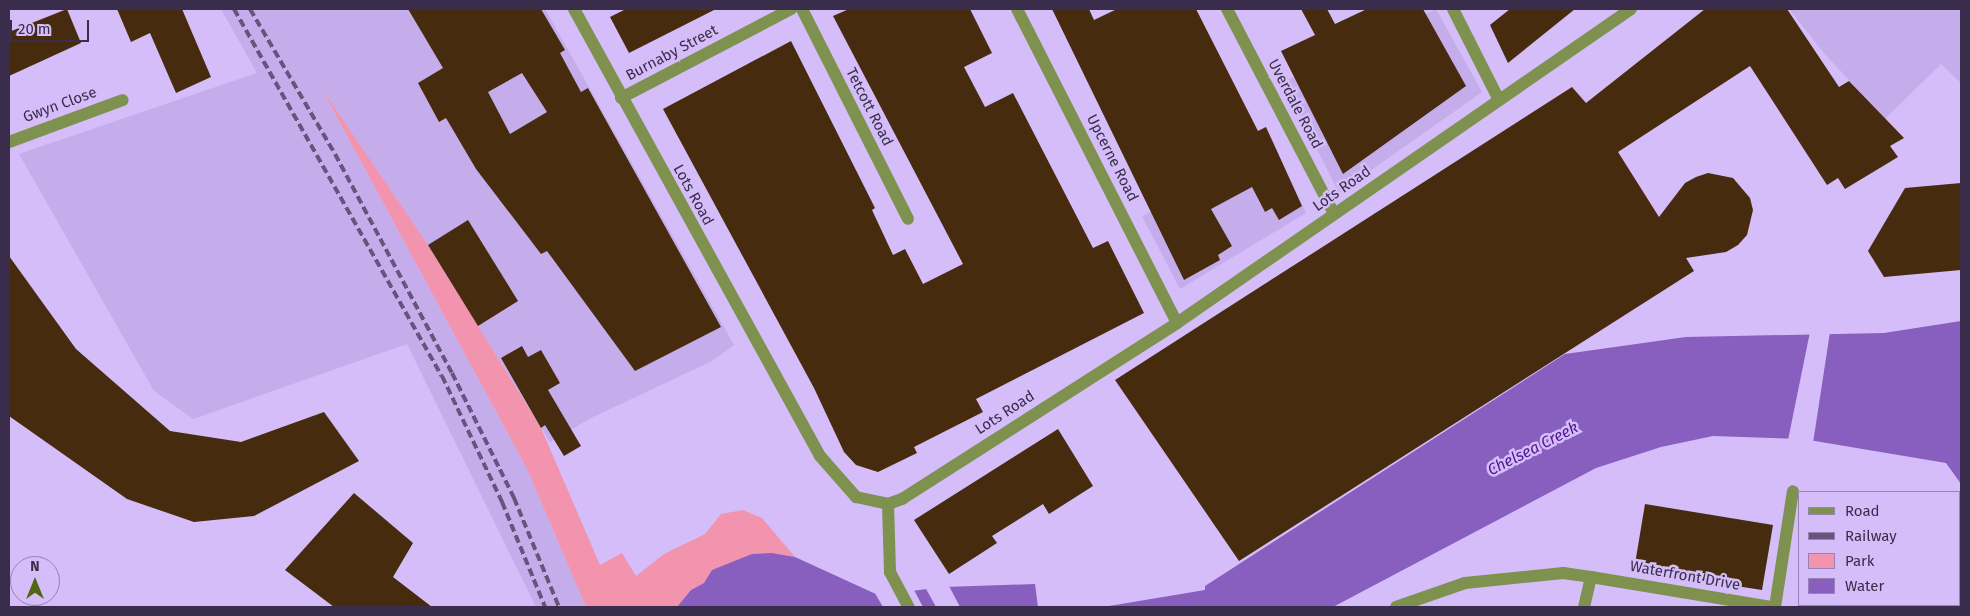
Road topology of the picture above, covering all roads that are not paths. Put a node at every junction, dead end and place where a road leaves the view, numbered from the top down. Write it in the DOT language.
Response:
graph roads {
  1 [pos="574,9"];
  2 [pos="791,9"];
  3 [pos="802,9"];
  4 [pos="1017,9"];
  5 [pos="1227,9"];
  6 [pos="1453,9"];
  7 [pos="1631,9"];
  8 [pos="621,98"];
  9 [pos="123,100"];
  10 [pos="1499,100"];
  11 [pos="9,142"];
  12 [pos="1334,214"];
  13 [pos="908,219"];
  14 [pos="1177,323"];
  15 [pos="1793,491"];
  16 [pos="888,504"];
  17 [pos="1591,577"];
  18 [pos="909,607"];
  19 [pos="1396,607"];
  20 [pos="1584,607"];
  21 [pos="1774,607"];
  1 -- 8 [label="street, Lots Road"];
  2 -- 8 [label="street, Burnaby Street"];
  3 -- 13 [label="street, Tetcott Road"];
  4 -- 14 [label="street, Upcerne Road"];
  5 -- 12 [label="street, Uverdale Road"];
  6 -- 10 [label="street"];
  7 -- 10 [label="street, Lots Road"];
  8 -- 16 [label="street, Lots Road"];
  9 -- 11 [label="street, Gwyn Close"];
  10 -- 12 [label="street, Lots Road"];
  12 -- 14 [label="street, Lots Road"];
  14 -- 16 [label="street, Lots Road"];
  15 -- 21 [label="street, Waterfront Drive"];
  16 -- 18 [label="street"];
  17 -- 19 [label="street, Waterfront Drive"];
  17 -- 20 [label="street"];
  17 -- 21 [label="street, Waterfront Drive"];
}
